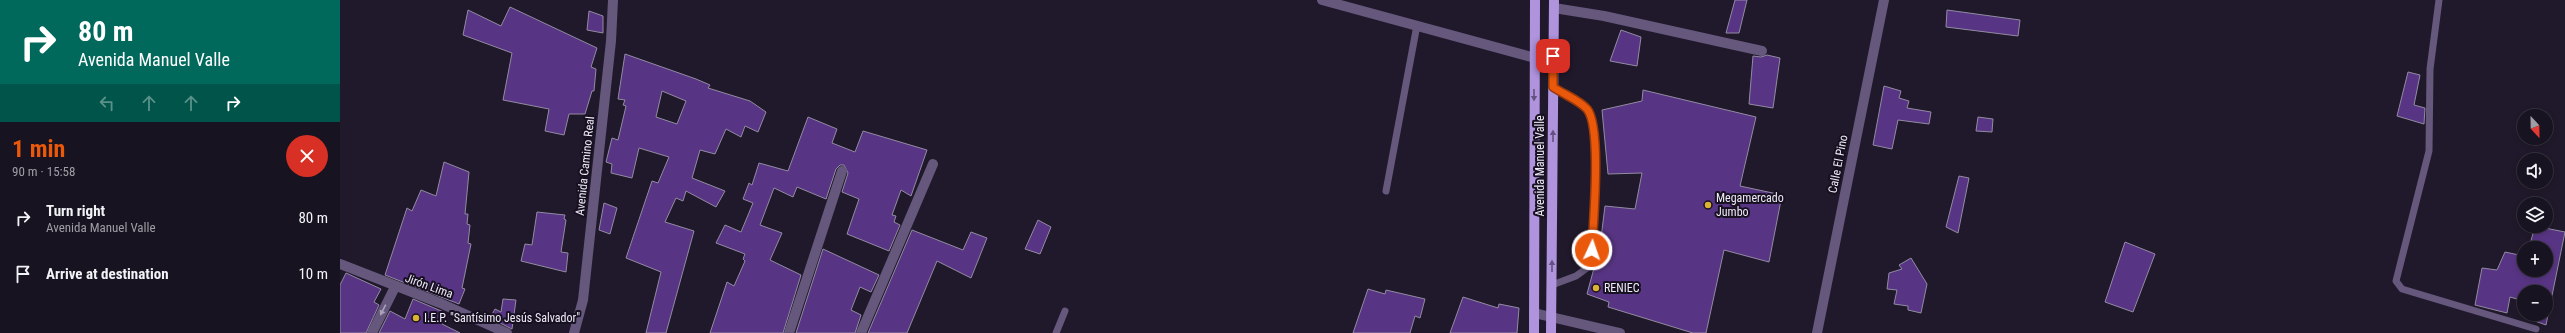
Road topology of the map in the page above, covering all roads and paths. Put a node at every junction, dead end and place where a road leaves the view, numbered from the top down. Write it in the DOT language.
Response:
graph roads {
  1 [pos="613,0"];
  2 [pos="1322,0"];
  3 [pos="1535,0"];
  4 [pos="1884,0"];
  5 [pos="2440,0"];
  6 [pos="1554,4"];
  7 [pos="1417,25"];
  8 [pos="1762,51"];
  9 [pos="1534,58"];
  10 [pos="1553,87"];
  11 [pos="933,164"];
  12 [pos="842,172"];
  13 [pos="1386,191"];
  14 [pos="340,264"];
  15 [pos="1552,285"];
  16 [pos="395,287"];
  17 [pos="1065,311"];
  18 [pos="1534,313"];
  19 [pos="1551,317"];
  20 [pos="2536,329"];
  21 [pos="372,333"];
  22 [pos="507,333"];
  23 [pos="574,333"];
  24 [pos="789,333"];
  25 [pos="861,333"];
  26 [pos="1056,333"];
  27 [pos="1534,333"];
  28 [pos="1551,333"];
  29 [pos="1620,333"];
  30 [pos="1817,333"];
  1 -- 23 [label="street, Avenida Camino Real"];
  2 -- 7 [label="street"];
  3 -- 9 [label="main road, Avenida Manuel Valle"];
  4 -- 30 [label="street, Calle El Pino"];
  5 -- 20 [label="lane"];
  6 -- 8 [label="street"];
  6 -- 10 [label="main road, Avenida Manuel Valle"];
  7 -- 9 [label="street"];
  7 -- 13 [label="lane"];
  9 -- 18 [label="main road, Avenida Manuel Valle, one-way"];
  15 -- 10 [label="main road, Avenida Manuel Valle, one-way"];
  10 -- 15 [label="lane"];
  11 -- 25 [label="street"];
  12 -- 24 [label="street"];
  14 -- 16 [label="street, Jirón Lima"];
  15 -- 19 [label="main road, Avenida Manuel Valle"];
  16 -- 21 [label="street, one-way"];
  16 -- 22 [label="street, Jirón Lima"];
  17 -- 26 [label="lane"];
  18 -- 19 [label="street"];
  18 -- 27 [label="main road, Avenida Manuel Valle"];
  19 -- 28 [label="main road, Avenida Manuel Valle"];
  19 -- 29 [label="street"];
}
